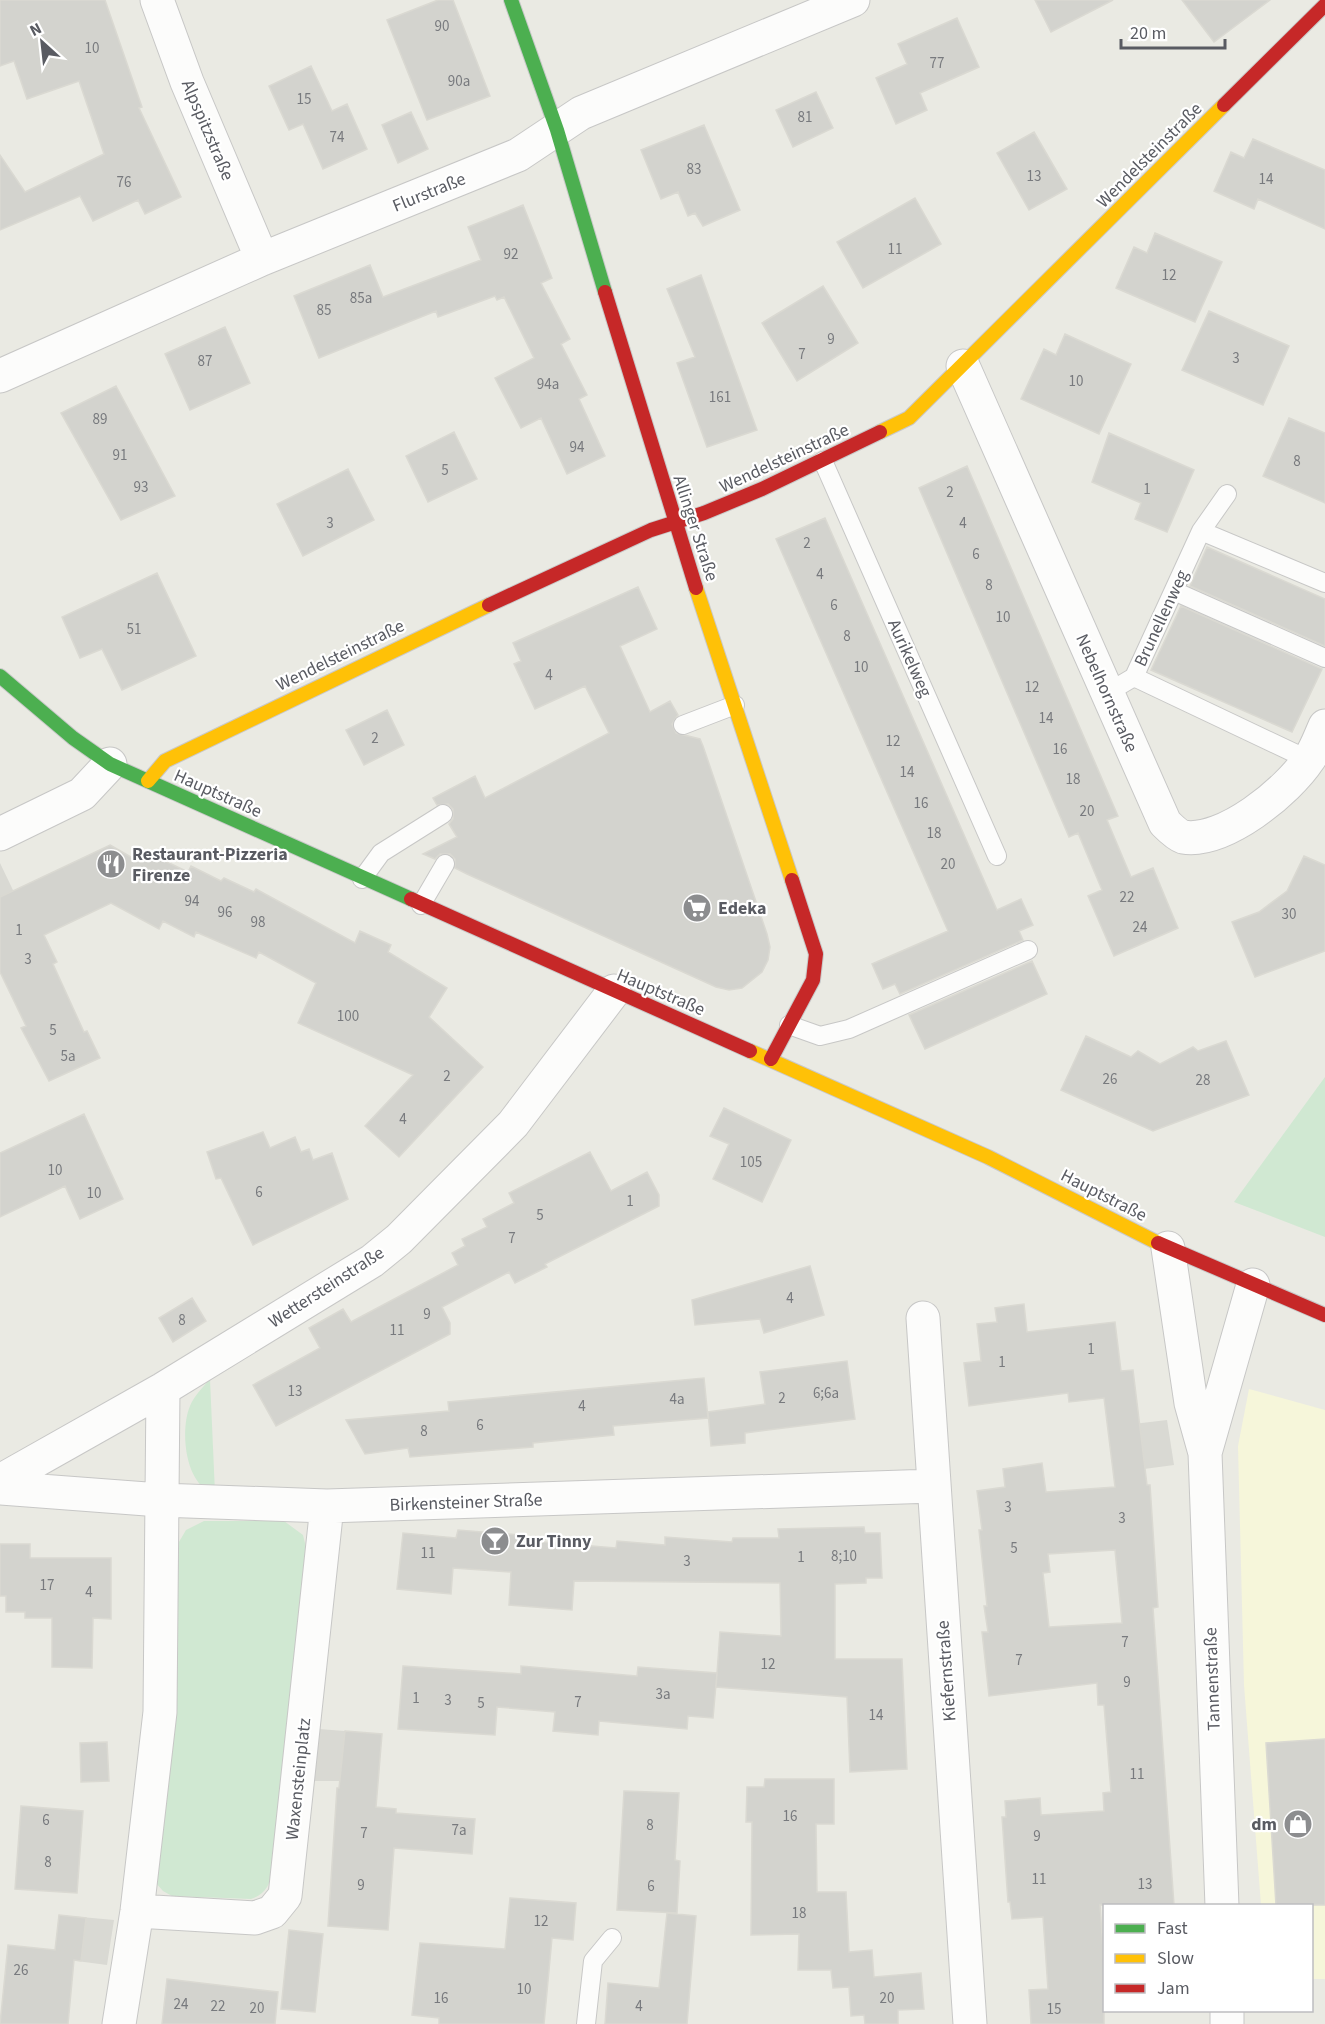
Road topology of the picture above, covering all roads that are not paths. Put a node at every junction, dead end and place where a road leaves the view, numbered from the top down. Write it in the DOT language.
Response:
graph roads {
  1 [pos="157,0"];
  2 [pos="511,0"];
  3 [pos="853,0"];
  4 [pos="1325,5"];
  5 [pos="557,130"];
  6 [pos="262,259"];
  7 [pos="963,366"];
  8 [pos="0,376"];
  9 [pos="823,461"];
  10 [pos="1227,494"];
  11 [pos="674,520"];
  12 [pos="1201,531"];
  13 [pos="1325,583"];
  14 [pos="1174,591"];
  15 [pos="1325,658"];
  16 [pos="0,676"];
  17 [pos="1121,685"];
  18 [pos="735,705"];
  19 [pos="683,725"];
  20 [pos="1325,726"];
  21 [pos="1309,759"];
  22 [pos="110,764"];
  23 [pos="148,781"];
  24 [pos="443,814"];
  25 [pos="0,834"];
  26 [pos="997,856"];
  27 [pos="445,864"];
  28 [pos="362,879"];
  29 [pos="422,905"];
  30 [pos="1028,950"];
  31 [pos="614,991"];
  32 [pos="789,1025"];
  33 [pos="771,1059"];
  34 [pos="1168,1248"];
  35 [pos="1253,1285"];
  36 [pos="1325,1315"];
  37 [pos="922,1318"];
  38 [pos="163,1389"];
  39 [pos="1205,1453"];
  40 [pos="0,1481"];
  41 [pos="933,1486"];
  42 [pos="0,1488"];
  43 [pos="160,1500"];
  44 [pos="327,1506"];
  45 [pos="1222,1904"];
  46 [pos="137,1911"];
  47 [pos="612,1938"];
  48 [pos="119,2024"];
  49 [pos="586,2024"];
  50 [pos="970,2024"];
  1 -- 6 [label="street, Alpspitzstraße"];
  2 -- 5 [label="street, Allinger Straße"];
  3 -- 5 [label="street, Flurstraße"];
  4 -- 7 [label="street, Wendelsteinstraße"];
  5 -- 6 [label="street, Flurstraße"];
  5 -- 11 [label="street, Allinger Straße"];
  6 -- 8 [label="street, Flurstraße"];
  7 -- 9 [label="street, Wendelsteinstraße"];
  7 -- 17 [label="street, Nebelhornstraße"];
  9 -- 11 [label="street, Wendelsteinstraße"];
  9 -- 26 [label="lane, Aurikelweg"];
  10 -- 12 [label="lane, Brunellenweg"];
  11 -- 18 [label="street, Allinger Straße"];
  11 -- 23 [label="street, Wendelsteinstraße"];
  12 -- 13 [label="lane"];
  12 -- 14 [label="lane, Brunellenweg"];
  14 -- 15 [label="lane"];
  14 -- 17 [label="lane, Brunellenweg"];
  16 -- 22 [label="street, Hauptstraße"];
  17 -- 21 [label="lane"];
  17 -- 21 [label="street, Nebelhornstraße"];
  18 -- 19 [label="lane"];
  18 -- 32 [label="street, Allinger Straße"];
  20 -- 21 [label="street, Nebelhornstraße"];
  22 -- 23 [label="street, Hauptstraße"];
  22 -- 25 [label="street"];
  23 -- 28 [label="street, Hauptstraße"];
  24 -- 28 [label="lane"];
  27 -- 29 [label="lane"];
  28 -- 29 [label="street, Hauptstraße"];
  29 -- 31 [label="street, Hauptstraße"];
  30 -- 32 [label="lane"];
  31 -- 33 [label="street, Hauptstraße"];
  31 -- 38 [label="street, Wettersteinstraße"];
  32 -- 33 [label="street, Allinger Straße"];
  33 -- 34 [label="street, Hauptstraße"];
  34 -- 35 [label="street, Hauptstraße"];
  34 -- 39 [label="street, Tannenstraße"];
  35 -- 36 [label="street, Hauptstraße"];
  35 -- 39 [label="street, Tannenstraße"];
  37 -- 41 [label="street, Kiefernstraße"];
  38 -- 40 [label="street, Wettersteinstraße"];
  38 -- 43 [label="street"];
  39 -- 45 [label="street, Tannenstraße"];
  41 -- 44 [label="street, Birkensteiner Straße"];
  41 -- 50 [label="street, Kiefernstraße"];
  42 -- 43 [label="street, Birkensteiner Straße"];
  43 -- 44 [label="street, Birkensteiner Straße"];
  43 -- 46 [label="street"];
  44 -- 46 [label="street, Waxensteinplatz"];
  46 -- 48 [label="street"];
  47 -- 49 [label="lane"];
}
